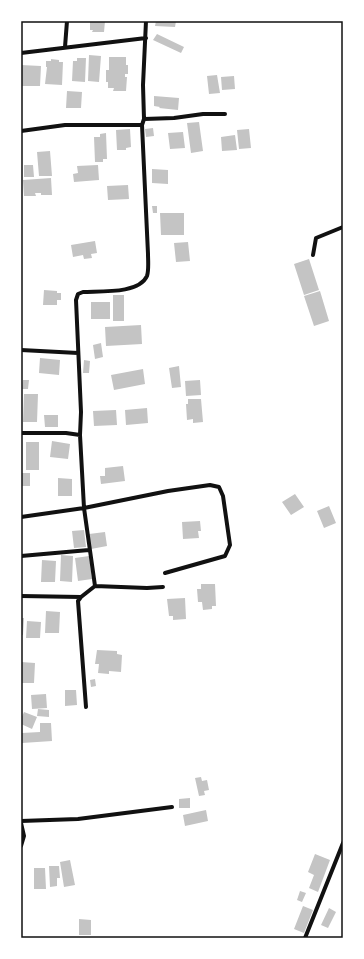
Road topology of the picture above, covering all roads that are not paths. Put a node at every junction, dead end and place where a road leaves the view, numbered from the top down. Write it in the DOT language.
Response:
graph roads {
  1 [pos="67,21"];
  2 [pos="146,21"];
  3 [pos="146,38"];
  4 [pos="65,47"];
  5 [pos="21,53"];
  6 [pos="225,114"];
  7 [pos="144,119"];
  8 [pos="142,125"];
  9 [pos="21,131"];
  10 [pos="343,227"];
  11 [pos="313,255"];
  12 [pos="21,350"];
  13 [pos="78,353"];
  14 [pos="21,433"];
  15 [pos="80,435"];
  16 [pos="84,508"];
  17 [pos="21,517"];
  18 [pos="89,550"];
  19 [pos="21,556"];
  20 [pos="165,573"];
  21 [pos="95,586"];
  22 [pos="163,587"];
  23 [pos="21,596"];
  24 [pos="81,597"];
  25 [pos="86,707"];
  26 [pos="172,807"];
  27 [pos="21,822"];
  28 [pos="343,843"];
  29 [pos="21,846"];
  30 [pos="305,938"];
  1 -- 4 [label="street"];
  2 -- 3 [label="street"];
  3 -- 4 [label="street"];
  3 -- 7 [label="street"];
  4 -- 5 [label="street"];
  6 -- 7 [label="street"];
  7 -- 8 [label="street"];
  8 -- 9 [label="street"];
  8 -- 13 [label="street"];
  10 -- 11 [label="street"];
  12 -- 13 [label="street"];
  13 -- 15 [label="street"];
  14 -- 15 [label="street"];
  15 -- 16 [label="street"];
  16 -- 17 [label="street"];
  16 -- 18 [label="street"];
  16 -- 20 [label="street"];
  18 -- 19 [label="street"];
  18 -- 21 [label="street"];
  21 -- 22 [label="street"];
  21 -- 24 [label="street"];
  23 -- 24 [label="street"];
  24 -- 25 [label="street"];
  26 -- 27 [label="street"];
  27 -- 29 [label="street"];
  28 -- 30 [label="street"];
}
